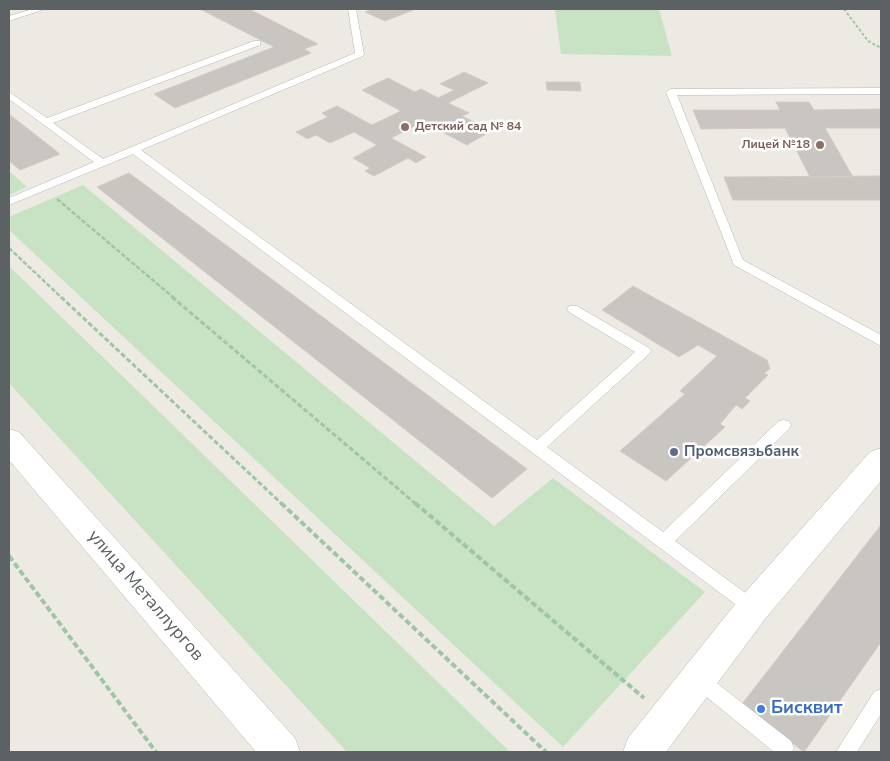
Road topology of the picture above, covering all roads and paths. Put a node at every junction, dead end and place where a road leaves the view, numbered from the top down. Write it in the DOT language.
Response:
graph roads {
  1 [pos="41,9"];
  2 [pos="352,9"];
  3 [pos="844,9"];
  4 [pos="9,19"];
  5 [pos="257,43"];
  6 [pos="881,48"];
  7 [pos="881,91"];
  8 [pos="9,95"];
  9 [pos="46,122"];
  10 [pos="132,149"];
  11 [pos="101,162"];
  12 [pos="43,187"];
  13 [pos="9,202"];
  14 [pos="9,248"];
  15 [pos="573,309"];
  16 [pos="881,341"];
  17 [pos="784,425"];
  18 [pos="9,440"];
  19 [pos="537,448"];
  20 [pos="881,460"];
  21 [pos="663,542"];
  22 [pos="9,556"];
  23 [pos="753,608"];
  24 [pos="698,679"];
  25 [pos="881,698"];
  26 [pos="668,718"];
  27 [pos="784,748"];
  28 [pos="156,752"];
  29 [pos="281,752"];
  30 [pos="546,752"];
  31 [pos="642,752"];
  32 [pos="846,752"];
  1 -- 4 [label="lane"];
  2 -- 10 [label="lane"];
  3 -- 6 [label="path"];
  5 -- 9 [label="lane"];
  7 -- 16 [label="lane"];
  8 -- 9 [label="lane"];
  9 -- 11 [label="lane"];
  10 -- 11 [label="lane"];
  10 -- 19 [label="lane"];
  11 -- 12 [label="lane"];
  12 -- 13 [label="lane"];
  12 -- 26 [label="path"];
  14 -- 30 [label="path"];
  15 -- 19 [label="lane"];
  17 -- 21 [label="lane"];
  18 -- 29 [label="main road, улица Металлургов"];
  19 -- 21 [label="lane"];
  20 -- 23 [label="main road"];
  21 -- 23 [label="lane"];
  22 -- 28 [label="path"];
  23 -- 24 [label="main road"];
  24 -- 26 [label="main road"];
  24 -- 27 [label="lane"];
  25 -- 32 [label="lane"];
  26 -- 31 [label="main road"];
}
